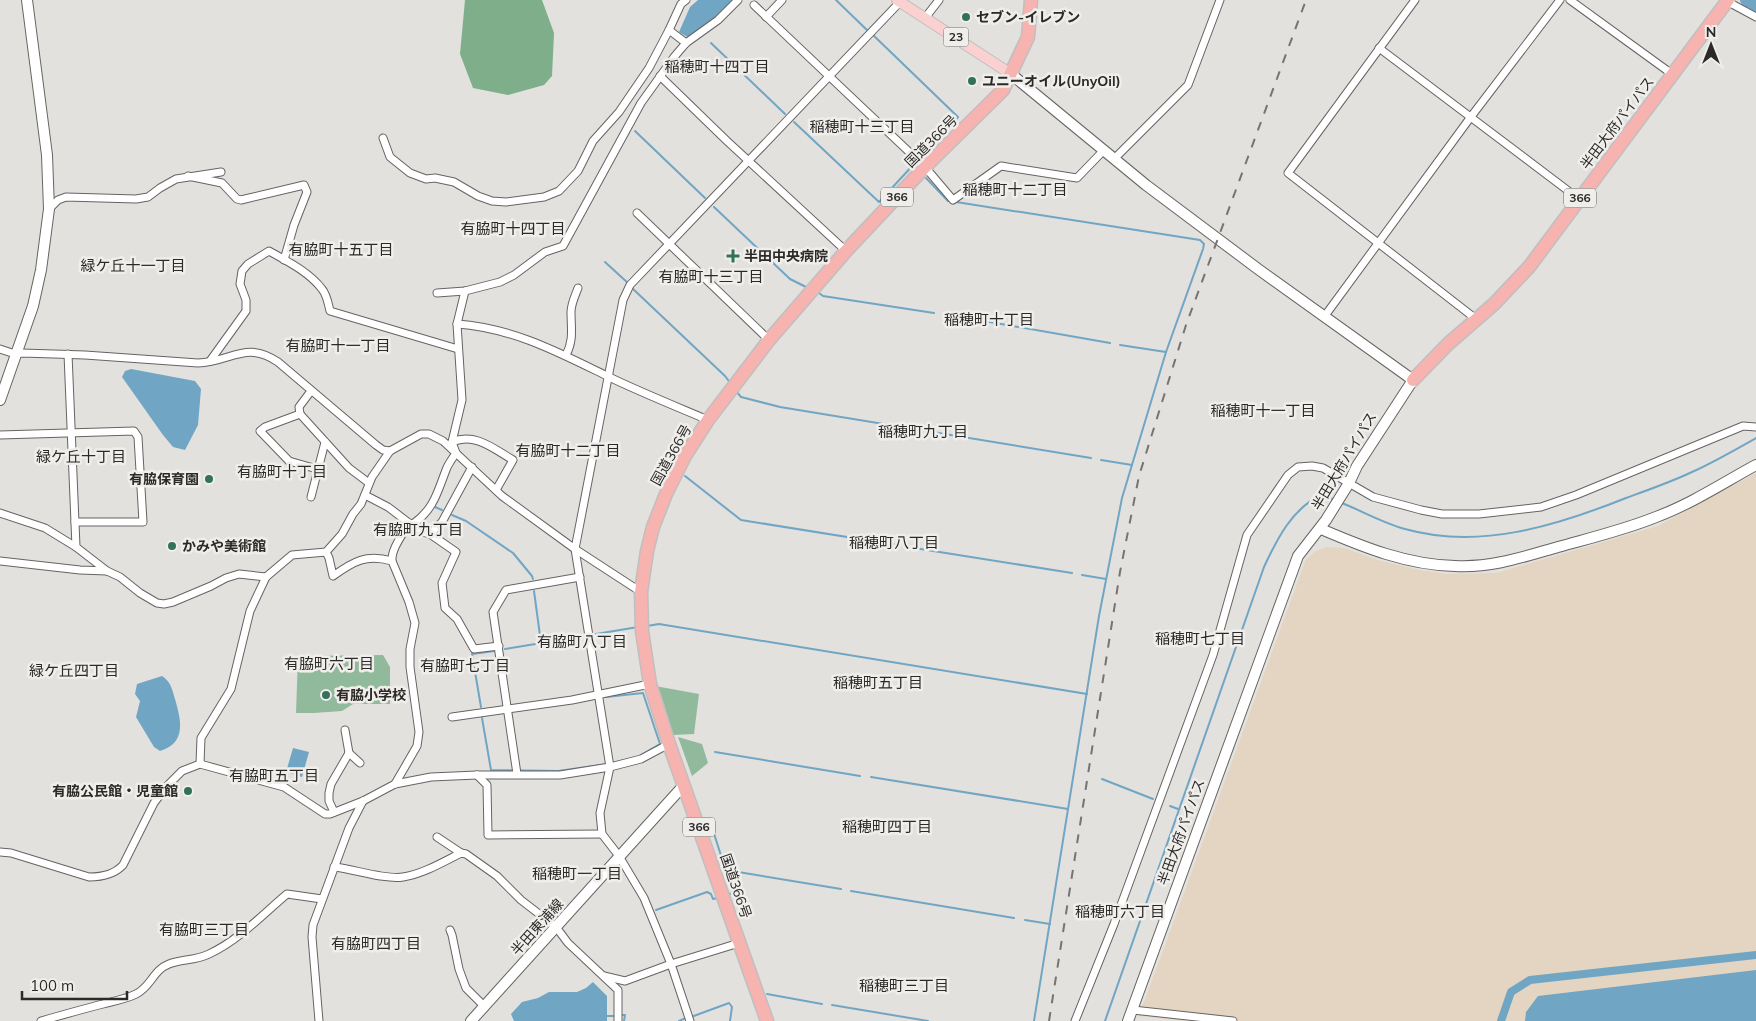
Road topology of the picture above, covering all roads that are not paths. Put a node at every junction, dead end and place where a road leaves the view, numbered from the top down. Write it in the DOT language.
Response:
graph roads {
  1 [pos="27,0"];
  2 [pos="686,0"];
  3 [pos="738,0"];
  4 [pos="782,0"];
  5 [pos="938,0"];
  6 [pos="1031,0"];
  7 [pos="1220,0"];
  8 [pos="1415,0"];
  9 [pos="1560,0"];
  10 [pos="1570,0"];
  11 [pos="1728,0"];
  12 [pos="898,1"];
  13 [pos="754,5"];
  14 [pos="766,17"];
  15 [pos="1756,17"];
  16 [pos="925,18"];
  17 [pos="670,30"];
  18 [pos="686,43"];
  19 [pos="1379,48"];
  20 [pos="1011,74"];
  21 [pos="1672,74"];
  22 [pos="660,76"];
  23 [pos="829,77"];
  24 [pos="1470,118"];
  25 [pos="383,138"];
  26 [pos="1104,150"];
  27 [pos="1115,158"];
  28 [pos="749,161"];
  29 [pos="925,167"];
  30 [pos="222,172"];
  31 [pos="188,176"];
  32 [pos="1579,199"];
  33 [pos="49,209"];
  34 [pos="637,212"];
  35 [pos="1378,243"];
  36 [pos="670,244"];
  37 [pos="846,251"];
  38 [pos="284,260"];
  39 [pos="578,288"];
  40 [pos="465,291"];
  41 [pos="437,293"];
  42 [pos="1324,317"];
  43 [pos="1476,319"];
  44 [pos="458,324"];
  45 [pos="769,340"];
  46 [pos="0,349"];
  47 [pos="458,349"];
  48 [pos="15,354"];
  49 [pos="68,354"];
  50 [pos="566,355"];
  51 [pos="210,361"];
  52 [pos="607,376"];
  53 [pos="1413,380"];
  54 [pos="311,391"];
  55 [pos="0,400"];
  56 [pos="300,414"];
  57 [pos="708,420"];
  58 [pos="1756,427"];
  59 [pos="72,434"];
  60 [pos="0,435"];
  61 [pos="325,442"];
  62 [pos="452,442"];
  63 [pos="390,451"];
  64 [pos="456,453"];
  65 [pos="1756,465"];
  66 [pos="472,467"];
  67 [pos="317,469"];
  68 [pos="369,484"];
  69 [pos="1348,485"];
  70 [pos="496,490"];
  71 [pos="365,495"];
  72 [pos="311,497"];
  73 [pos="0,513"];
  74 [pos="75,522"];
  75 [pos="411,524"];
  76 [pos="1324,524"];
  77 [pos="430,534"];
  78 [pos="76,547"];
  79 [pos="575,549"];
  80 [pos="326,552"];
  81 [pos="0,561"];
  82 [pos="392,561"];
  83 [pos="107,571"];
  84 [pos="580,577"];
  85 [pos="266,578"];
  86 [pos="641,592"];
  87 [pos="499,646"];
  88 [pos="650,684"];
  89 [pos="599,695"];
  90 [pos="508,708"];
  91 [pos="452,717"];
  92 [pos="345,730"];
  93 [pos="669,744"];
  94 [pos="348,752"];
  95 [pos="360,763"];
  96 [pos="200,764"];
  97 [pos="610,767"];
  98 [pos="516,771"];
  99 [pos="477,775"];
  100 [pos="395,784"];
  101 [pos="684,785"];
  102 [pos="363,801"];
  103 [pos="334,812"];
  104 [pos="602,834"];
  105 [pos="437,838"];
  106 [pos="0,852"];
  107 [pos="461,853"];
  108 [pos="619,856"];
  109 [pos="334,867"];
  110 [pos="322,899"];
  111 [pos="556,927"];
  112 [pos="450,930"];
  113 [pos="739,943"];
  114 [pos="671,964"];
  115 [pos="603,976"];
  116 [pos="485,1007"];
  117 [pos="1132,1010"];
  118 [pos="41,1021"];
  119 [pos="320,1021"];
  120 [pos="471,1021"];
  121 [pos="618,1021"];
  122 [pos="690,1021"];
  123 [pos="767,1021"];
  124 [pos="1075,1021"];
  125 [pos="1128,1021"];
  126 [pos="1233,1021"];
  1 -- 33 [label="street"];
  2 -- 17 [label="street"];
  3 -- 18 [label="street"];
  4 -- 14 [label="street"];
  5 -- 16 [label="street"];
  6 -- 20 [label="highway, 国道366号 / 366"];
  7 -- 27 [label="street"];
  8 -- 19 [label="street"];
  9 -- 24 [label="street"];
  10 -- 21 [label="street"];
  11 -- 15 [label="street"];
  11 -- 21 [label="highway, 半田大府パイパス / 366"];
  12 -- 16 [label="main road, 23"];
  12 -- 23 [label="street"];
  13 -- 14 [label="street"];
  14 -- 23 [label="street"];
  16 -- 20 [label="main road, 23"];
  17 -- 18 [label="street"];
  17 -- 25 [label="street"];
  18 -- 22 [label="street"];
  19 -- 24 [label="street"];
  19 -- 35 [label="street"];
  20 -- 26 [label="street"];
  20 -- 29 [label="highway, 国道366号 / 366"];
  21 -- 32 [label="highway, 半田大府パイパス / 366"];
  22 -- 28 [label="street"];
  22 -- 40 [label="street"];
  23 -- 28 [label="street"];
  23 -- 29 [label="street"];
  24 -- 32 [label="street"];
  24 -- 35 [label="street"];
  26 -- 27 [label="street"];
  26 -- 29 [label="street"];
  27 -- 42 [label="street"];
  28 -- 36 [label="street"];
  28 -- 37 [label="street"];
  29 -- 37 [label="highway, 国道366号 / 366"];
  30 -- 31 [label="street"];
  31 -- 33 [label="street"];
  31 -- 38 [label="street"];
  32 -- 43 [label="highway, 半田大府パイパス / 366"];
  33 -- 48 [label="street"];
  34 -- 36 [label="street"];
  35 -- 42 [label="street"];
  35 -- 43 [label="street"];
  36 -- 45 [label="street"];
  36 -- 52 [label="street"];
  37 -- 45 [label="highway, 国道366号 / 366"];
  38 -- 47 [label="street"];
  38 -- 51 [label="street"];
  39 -- 50 [label="street"];
  40 -- 41 [label="street"];
  40 -- 44 [label="street"];
  42 -- 53 [label="street"];
  43 -- 53 [label="highway, 半田大府パイパス / 366"];
  44 -- 47 [label="street"];
  44 -- 50 [label="street"];
  45 -- 57 [label="highway, 国道366号 / 366"];
  46 -- 48 [label="street"];
  47 -- 62 [label="street"];
  48 -- 49 [label="street"];
  48 -- 55 [label="street"];
  49 -- 51 [label="street"];
  49 -- 59 [label="street"];
  50 -- 52 [label="street"];
  51 -- 54 [label="street"];
  52 -- 57 [label="street"];
  52 -- 79 [label="street"];
  53 -- 69 [label="street, 半田大府パイパス"];
  54 -- 56 [label="street"];
  54 -- 63 [label="street"];
  56 -- 61 [label="street"];
  56 -- 67 [label="street"];
  57 -- 86 [label="highway, 国道366号 / 366"];
  58 -- 69 [label="street"];
  59 -- 60 [label="street"];
  59 -- 74 [label="street"];
  59 -- 74 [label="street"];
  61 -- 67 [label="street"];
  61 -- 68 [label="street"];
  62 -- 64 [label="street"];
  62 -- 70 [label="street"];
  63 -- 64 [label="street"];
  63 -- 68 [label="street"];
  64 -- 66 [label="street"];
  64 -- 75 [label="street"];
  65 -- 76 [label="street"];
  66 -- 70 [label="street"];
  66 -- 77 [label="street"];
  67 -- 72 [label="street"];
  68 -- 71 [label="street"];
  69 -- 76 [label="street, 半田大府パイパス"];
  69 -- 124 [label="street"];
  70 -- 79 [label="street"];
  71 -- 75 [label="street"];
  71 -- 80 [label="street"];
  73 -- 78 [label="street"];
  74 -- 78 [label="street"];
  75 -- 77 [label="street"];
  75 -- 82 [label="street"];
  76 -- 117 [label="street, 半田大府パイパス"];
  77 -- 87 [label="street"];
  78 -- 83 [label="street"];
  79 -- 84 [label="street"];
  79 -- 86 [label="street"];
  80 -- 82 [label="street"];
  80 -- 85 [label="street"];
  81 -- 83 [label="street"];
  82 -- 100 [label="street"];
  83 -- 85 [label="street"];
  84 -- 87 [label="street"];
  84 -- 89 [label="street"];
  85 -- 96 [label="street"];
  86 -- 88 [label="highway, 国道366号 / 366"];
  87 -- 90 [label="street"];
  88 -- 89 [label="street"];
  88 -- 93 [label="highway, 国道366号 / 366"];
  89 -- 90 [label="street"];
  89 -- 97 [label="street"];
  90 -- 91 [label="street"];
  90 -- 98 [label="street"];
  92 -- 94 [label="street"];
  93 -- 97 [label="street"];
  93 -- 101 [label="highway, 国道366号 / 366"];
  94 -- 95 [label="street"];
  94 -- 103 [label="street"];
  96 -- 103 [label="street"];
  96 -- 106 [label="street"];
  97 -- 98 [label="street"];
  97 -- 104 [label="street"];
  98 -- 99 [label="street"];
  99 -- 100 [label="street"];
  99 -- 104 [label="street"];
  100 -- 102 [label="street"];
  101 -- 108 [label="street, 半田東浦線"];
  101 -- 113 [label="highway, 国道366号 / 366"];
  102 -- 103 [label="street"];
  102 -- 109 [label="street"];
  104 -- 108 [label="street"];
  105 -- 107 [label="street"];
  107 -- 109 [label="street"];
  107 -- 111 [label="street"];
  108 -- 111 [label="street, 半田東浦線"];
  108 -- 114 [label="street"];
  109 -- 110 [label="street"];
  110 -- 118 [label="street"];
  110 -- 119 [label="street"];
  111 -- 115 [label="street"];
  111 -- 116 [label="street, 半田東浦線"];
  112 -- 116 [label="street"];
  113 -- 114 [label="street"];
  113 -- 123 [label="highway, 国道366号 / 366"];
  114 -- 115 [label="street"];
  114 -- 122 [label="street"];
  115 -- 121 [label="street"];
  116 -- 120 [label="street, 半田東浦線"];
  117 -- 125 [label="street, 半田大府パイパス"];
  117 -- 126 [label="street"];
}
